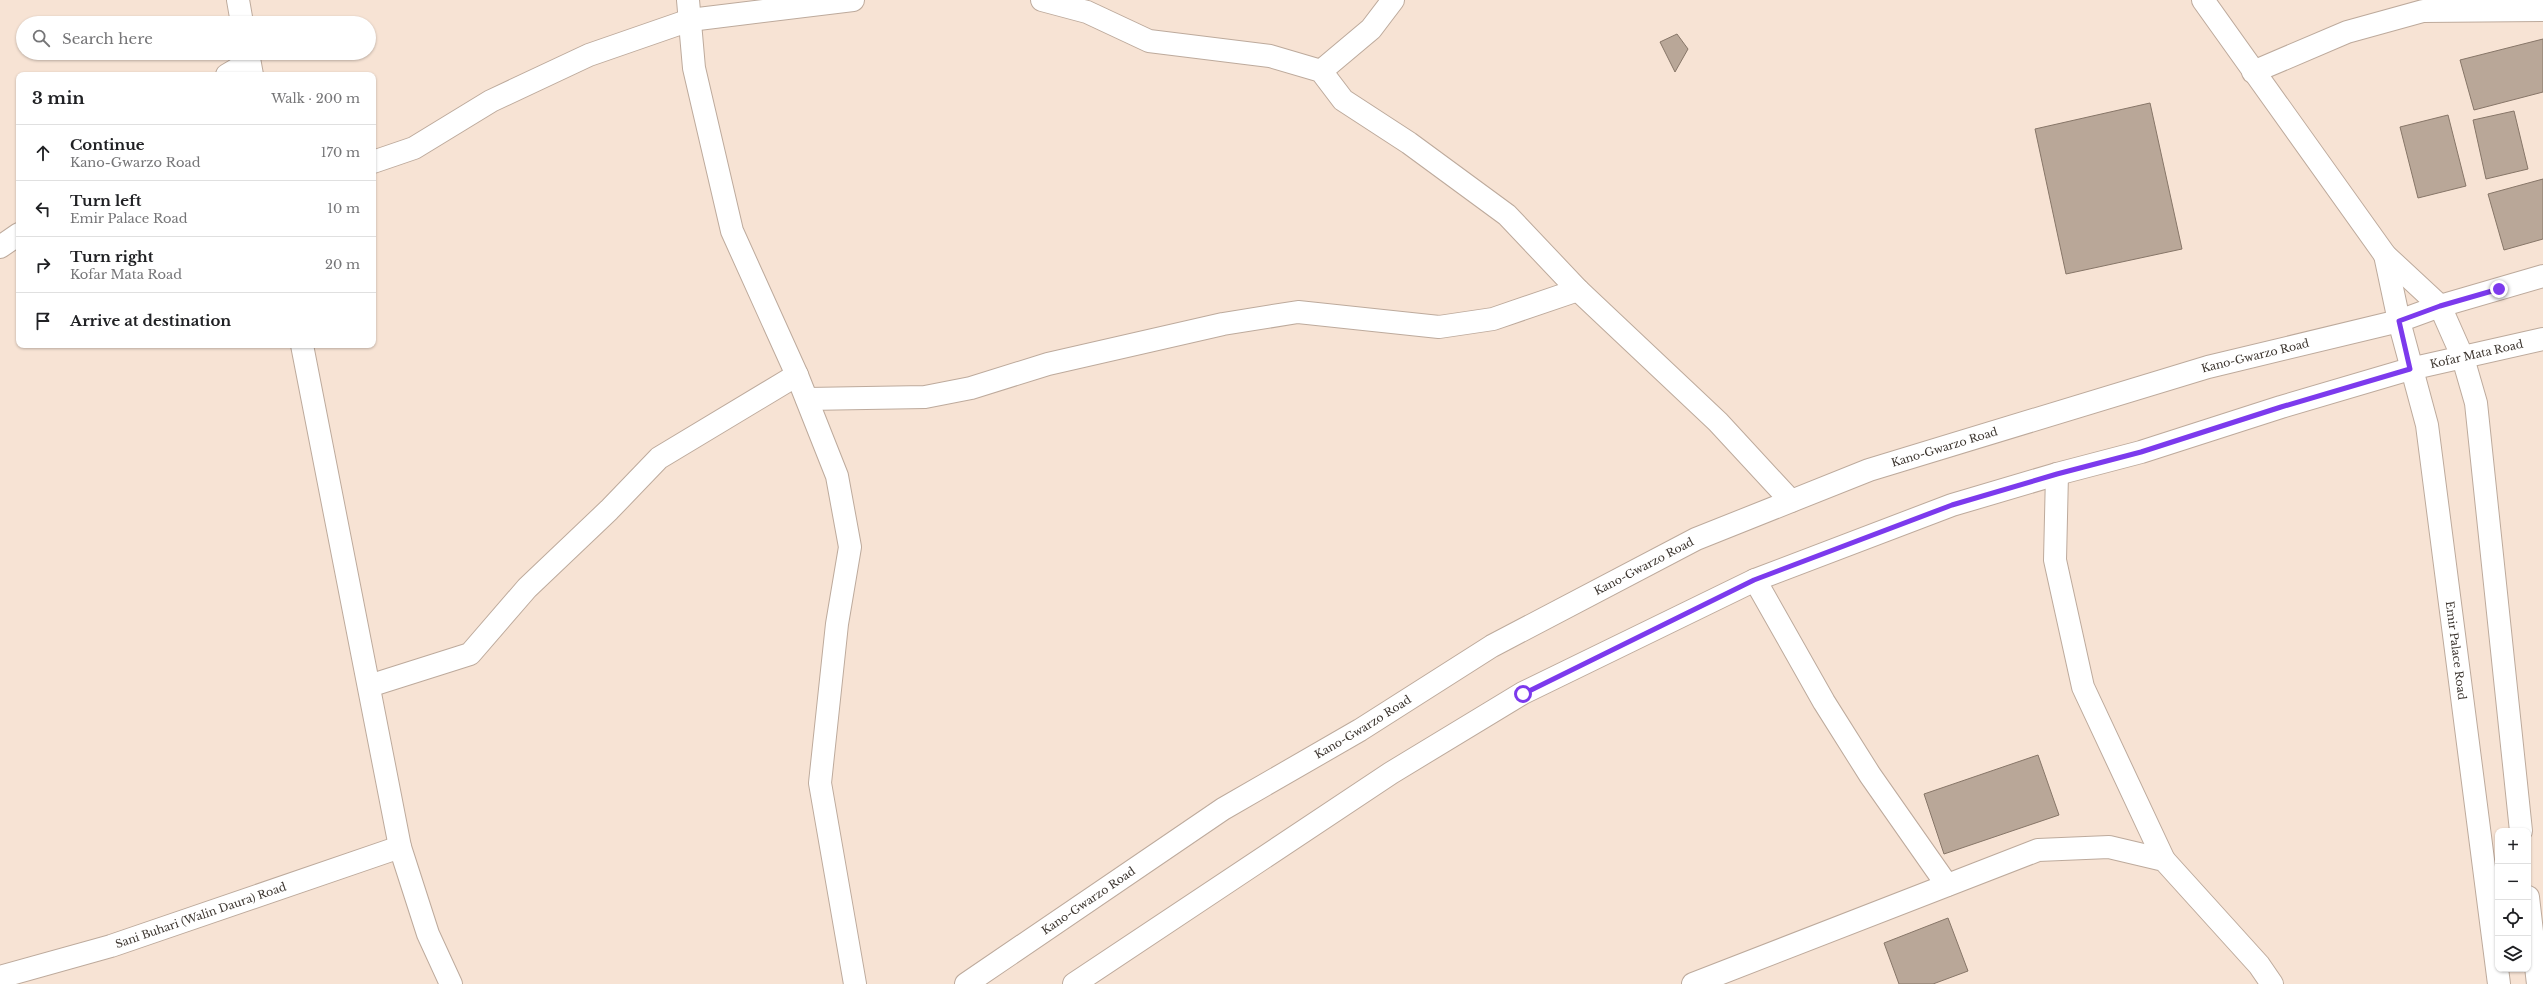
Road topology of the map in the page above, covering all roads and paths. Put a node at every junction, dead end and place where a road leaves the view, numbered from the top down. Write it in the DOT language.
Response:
graph roads {
  1 [pos="238,0"];
  2 [pos="853,0"];
  3 [pos="1042,0"];
  4 [pos="1393,0"];
  5 [pos="2203,0"];
  6 [pos="689,10"];
  7 [pos="2543,10"];
  8 [pos="241,16"];
  9 [pos="250,63"];
  10 [pos="1321,71"];
  11 [pos="233,72"];
  12 [pos="2253,72"];
  13 [pos="376,161"];
  14 [pos="16,236"];
  15 [pos="0,247"];
  16 [pos="2385,256"];
  17 [pos="2543,276"];
  18 [pos="1578,290"];
  19 [pos="2440,306"];
  20 [pos="2399,321"];
  21 [pos="2543,339"];
  22 [pos="303,348"];
  23 [pos="2463,358"];
  24 [pos="2410,369"];
  25 [pos="797,375"];
  26 [pos="807,399"];
  27 [pos="2057,474"];
  28 [pos="1791,501"];
  29 [pos="1754,580"];
  30 [pos="369,686"];
  31 [pos="2521,828"];
  32 [pos="400,848"];
  33 [pos="2164,860"];
  34 [pos="1947,885"];
  35 [pos="2528,900"];
  36 [pos="0,977"];
  37 [pos="451,984"];
  38 [pos="855,984"];
  39 [pos="966,984"];
  40 [pos="1074,984"];
  41 [pos="1693,984"];
  42 [pos="2272,984"];
  43 [pos="2499,984"];
  44 [pos="2538,984"];
  1 -- 8 [label="street"];
  2 -- 6 [label="street"];
  3 -- 10 [label="street"];
  4 -- 10 [label="street"];
  5 -- 12 [label="street"];
  6 -- 13 [label="street"];
  6 -- 25 [label="street"];
  7 -- 12 [label="street"];
  9 -- 11 [label="street"];
  10 -- 18 [label="street"];
  12 -- 16 [label="street"];
  14 -- 15 [label="street"];
  16 -- 19 [label="street"];
  16 -- 20 [label="street, Emir Palace Road"];
  17 -- 19 [label="street"];
  18 -- 26 [label="street"];
  18 -- 28 [label="street"];
  19 -- 20 [label="street"];
  19 -- 23 [label="street"];
  20 -- 24 [label="street, Emir Palace Road"];
  20 -- 28 [label="street, Kano-Gwarzo Road"];
  21 -- 23 [label="street, Kofar Mata Road"];
  22 -- 30 [label="street"];
  23 -- 24 [label="street, Kofar Mata Road"];
  23 -- 31 [label="street"];
  24 -- 27 [label="street"];
  24 -- 43 [label="street, Emir Palace Road"];
  25 -- 26 [label="street"];
  25 -- 30 [label="street"];
  26 -- 38 [label="street"];
  27 -- 29 [label="street"];
  27 -- 33 [label="street"];
  28 -- 39 [label="street, Kano-Gwarzo Road"];
  29 -- 34 [label="street"];
  29 -- 40 [label="street"];
  30 -- 32 [label="street"];
  32 -- 36 [label="street, Sani Buhari (Walin Daura) Road"];
  32 -- 37 [label="street"];
  33 -- 34 [label="street"];
  33 -- 42 [label="street"];
  34 -- 41 [label="street"];
  35 -- 44 [label="street"];
}
